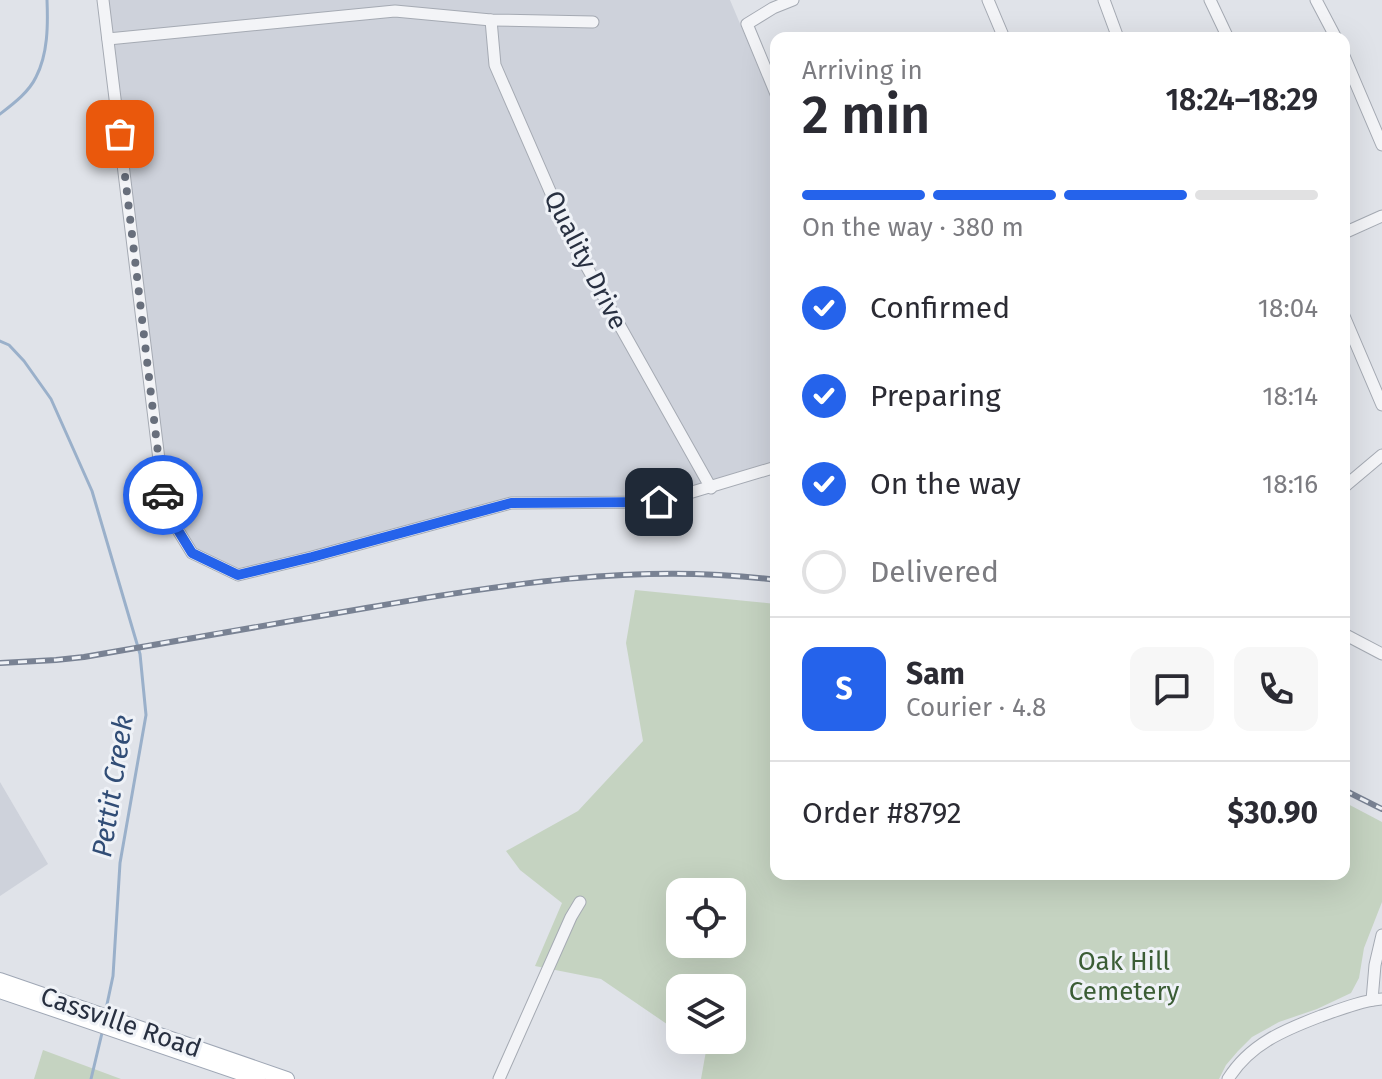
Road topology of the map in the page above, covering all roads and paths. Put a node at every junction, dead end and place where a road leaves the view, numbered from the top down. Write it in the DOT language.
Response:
graph roads {
  1 [pos="103,0"];
  2 [pos="793,0"];
  3 [pos="988,0"];
  4 [pos="1104,0"];
  5 [pos="1210,0"];
  6 [pos="1316,0"];
  7 [pos="491,20"];
  8 [pos="593,22"];
  9 [pos="1001,32"];
  10 [pos="1116,32"];
  11 [pos="1225,32"];
  12 [pos="1333,32"];
  13 [pos="108,39"];
  14 [pos="1350,70"];
  15 [pos="770,80"];
  16 [pos="1382,145"];
  17 [pos="1382,216"];
  18 [pos="1350,230"];
  19 [pos="1350,330"];
  20 [pos="1382,405"];
  21 [pos="1382,455"];
  22 [pos="770,469"];
  23 [pos="1350,482"];
  24 [pos="711,488"];
  25 [pos="1350,637"];
  26 [pos="1382,654"];
  27 [pos="580,902"];
  28 [pos="1382,935"];
  29 [pos="0,980"];
  30 [pos="0,991"];
  31 [pos="28,996"];
  32 [pos="1377,999"];
  33 [pos="136,1033"];
  34 [pos="258,1079"];
  35 [pos="287,1079"];
  36 [pos="499,1079"];
  37 [pos="1228,1079"];
  1 -- 13 [label="street"];
  2 -- 15 [label="street"];
  3 -- 9 [label="street"];
  4 -- 10 [label="street"];
  5 -- 11 [label="street"];
  6 -- 12 [label="street"];
  7 -- 8 [label="street"];
  7 -- 13 [label="street"];
  7 -- 24 [label="street, Quality Drive"];
  13 -- 24 [label="street"];
  14 -- 16 [label="street"];
  17 -- 18 [label="street"];
  19 -- 20 [label="street"];
  21 -- 23 [label="street"];
  22 -- 24 [label="street"];
  25 -- 26 [label="street"];
  27 -- 36 [label="street"];
  28 -- 32 [label="street"];
  29 -- 31 [label="main road, Cassville Road"];
  30 -- 31 [label="main road, Cassville Road"];
  31 -- 33 [label="main road, Cassville Road"];
  32 -- 37 [label="street"];
  33 -- 34 [label="main road, Cassville Road"];
  33 -- 35 [label="main road, Cassville Road"];
}
